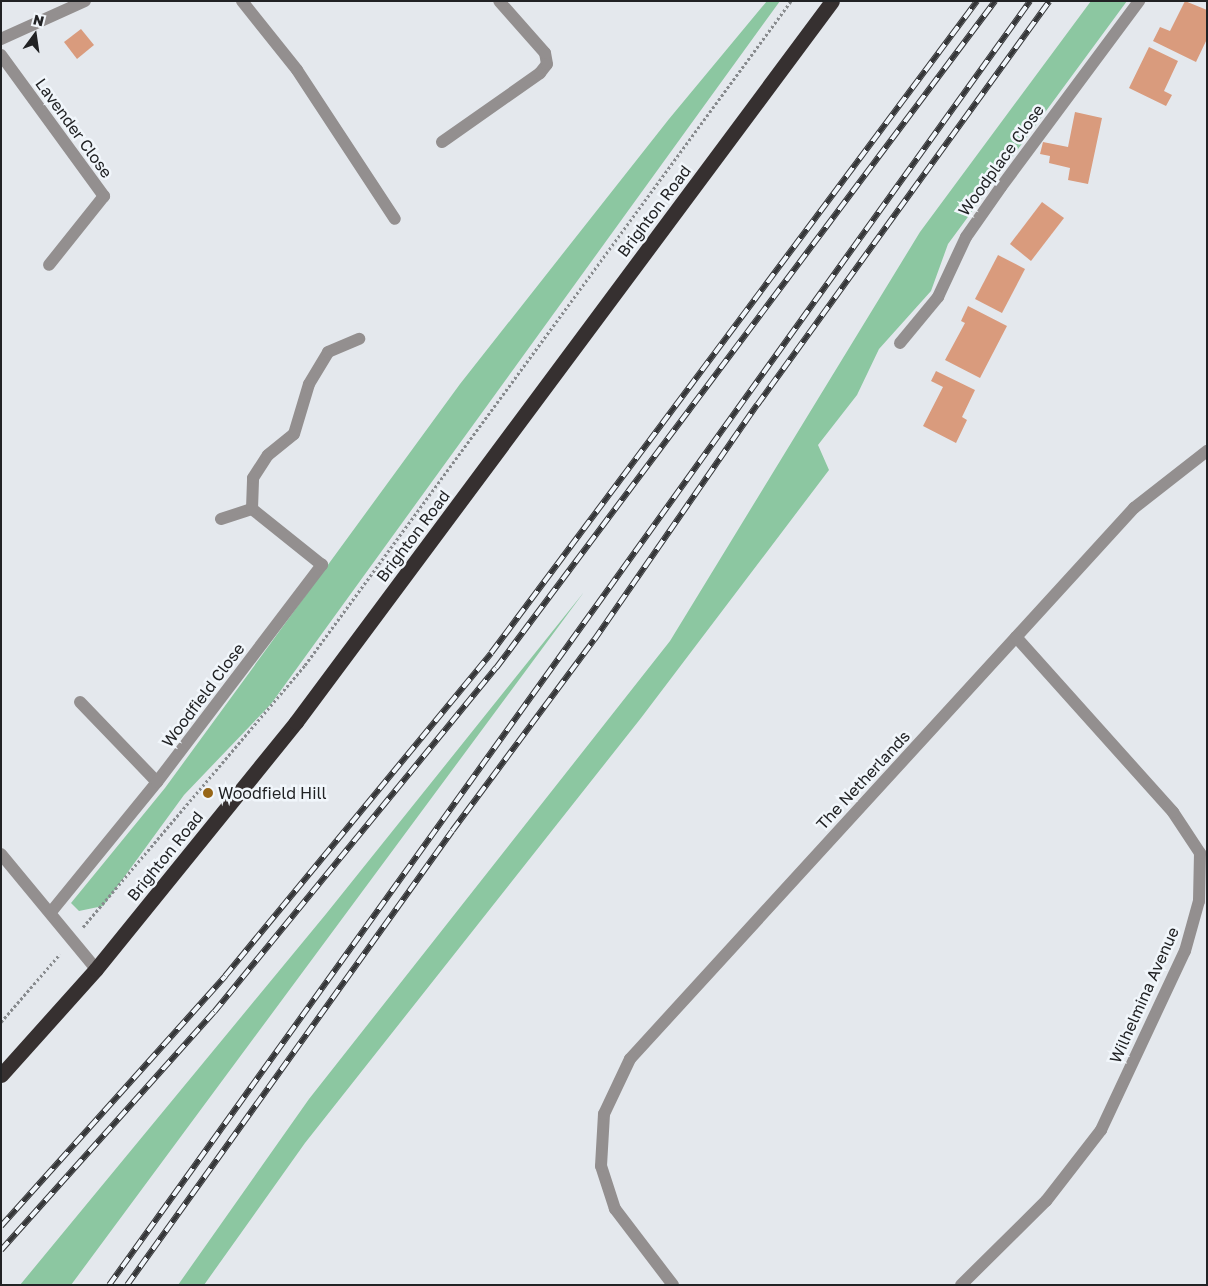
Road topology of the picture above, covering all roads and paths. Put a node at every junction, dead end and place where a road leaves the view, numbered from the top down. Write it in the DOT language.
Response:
graph roads {
  1 [pos="85,1"];
  2 [pos="242,1"];
  3 [pos="499,1"];
  4 [pos="791,1"];
  5 [pos="832,1"];
  6 [pos="1138,1"];
  7 [pos="1,39"];
  8 [pos="1,55"];
  9 [pos="442,142"];
  10 [pos="395,219"];
  11 [pos="49,265"];
  12 [pos="359,339"];
  13 [pos="900,343"];
  14 [pos="1207,451"];
  15 [pos="252,509"];
  16 [pos="221,519"];
  17 [pos="1016,637"];
  18 [pos="80,702"];
  19 [pos="157,782"];
  20 [pos="1,854"];
  21 [pos="51,912"];
  22 [pos="72,939"];
  23 [pos="96,969"];
  24 [pos="1,1022"];
  25 [pos="1,1075"];
  26 [pos="673,1285"];
  27 [pos="961,1285"];
  1 -- 7 [label="street"];
  2 -- 10 [label="street"];
  3 -- 9 [label="street"];
  4 -- 22 [label="path"];
  5 -- 23 [label="highway, Brighton Road"];
  6 -- 13 [label="street, Woodplace Close"];
  8 -- 11 [label="street, Lavender Close"];
  12 -- 15 [label="street"];
  14 -- 17 [label="street, The Netherlands"];
  15 -- 16 [label="street"];
  15 -- 19 [label="street, Woodfield Close"];
  17 -- 26 [label="street, The Netherlands"];
  17 -- 27 [label="street, Wilhelmina Avenue"];
  18 -- 19 [label="street"];
  19 -- 21 [label="street, Woodfield Close"];
  20 -- 21 [label="street"];
  21 -- 22 [label="street"];
  22 -- 23 [label="street"];
  22 -- 24 [label="path"];
  23 -- 25 [label="highway, Brighton Road"];
}
